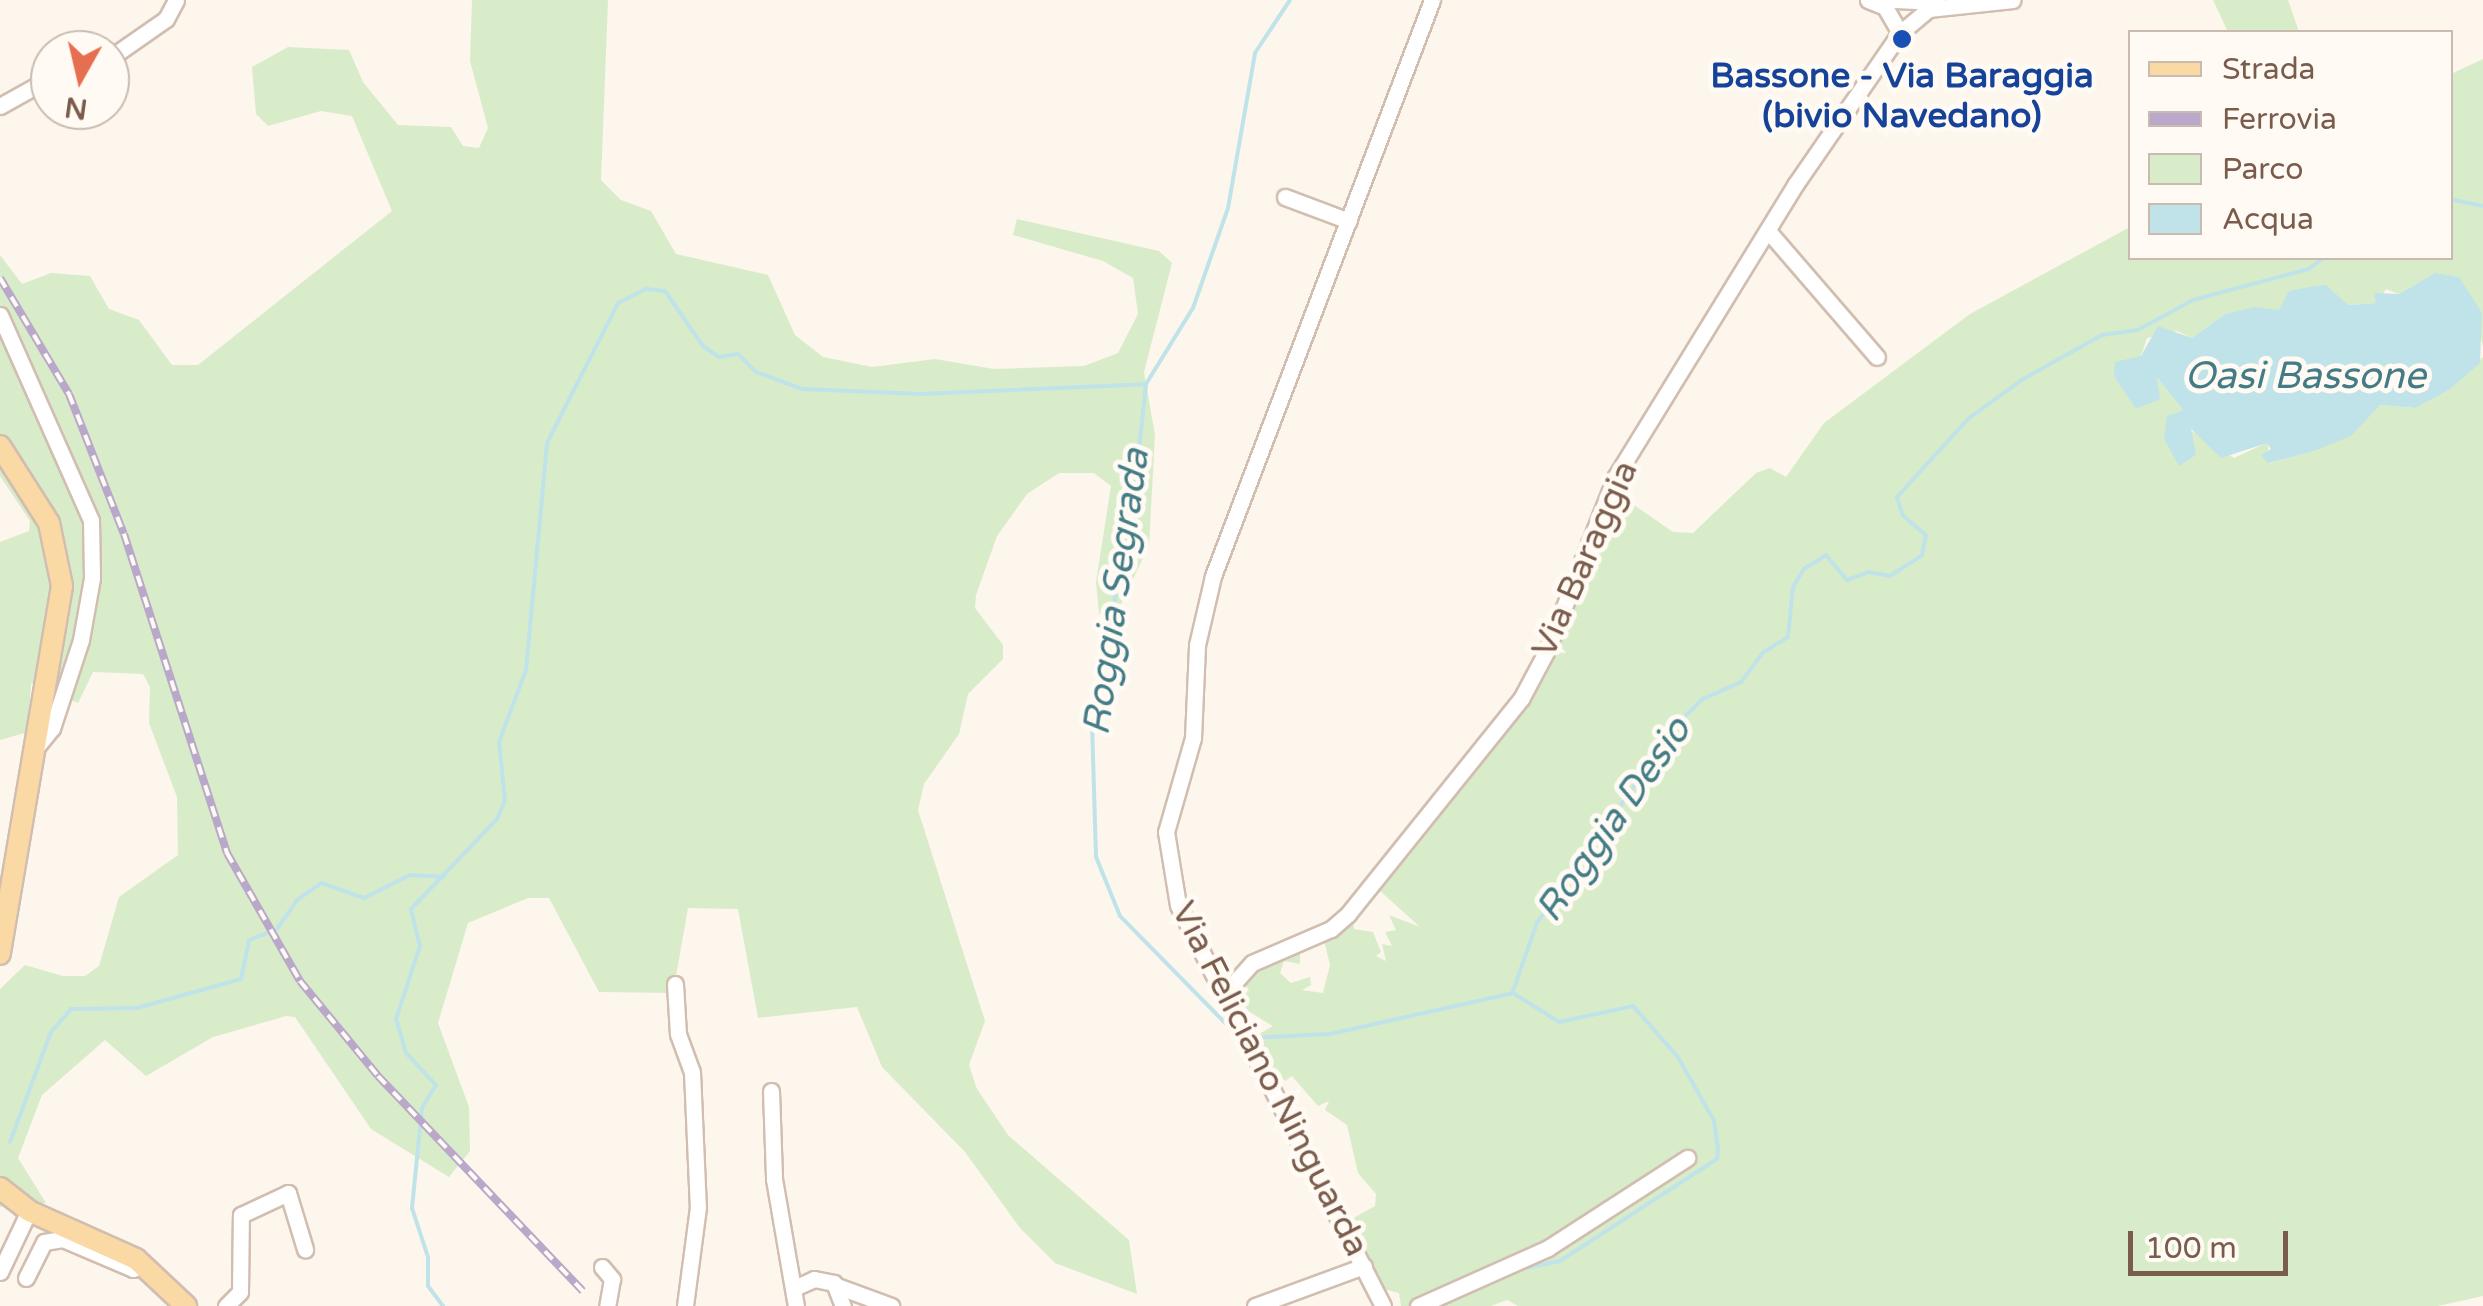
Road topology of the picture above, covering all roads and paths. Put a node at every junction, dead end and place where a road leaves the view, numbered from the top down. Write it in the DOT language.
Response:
graph roads {
  1 [pos="176,0"];
  2 [pos="1432,0"];
  3 [pos="1868,0"];
  4 [pos="2014,0"];
  5 [pos="1900,1"];
  6 [pos="1976,3"];
  7 [pos="1900,34"];
  8 [pos="130,44"];
  9 [pos="30,89"];
  10 [pos="0,106"];
  11 [pos="1286,197"];
  12 [pos="1349,221"];
  13 [pos="1769,232"];
  14 [pos="0,315"];
  15 [pos="1877,357"];
  16 [pos="0,446"];
  17 [pos="38,745"];
  18 [pos="0,954"];
  19 [pos="675,984"];
  20 [pos="1225,993"];
  21 [pos="771,1091"];
  22 [pos="1687,1158"];
  23 [pos="0,1188"];
  24 [pos="30,1210"];
  25 [pos="304,1249"];
  26 [pos="143,1265"];
  27 [pos="1364,1266"];
  28 [pos="602,1267"];
  29 [pos="0,1272"];
  30 [pos="26,1278"];
  31 [pos="838,1286"];
  32 [pos="794,1288"];
  33 [pos="186,1306"];
  34 [pos="226,1306"];
  35 [pos="607,1306"];
  36 [pos="685,1306"];
  37 [pos="796,1306"];
  38 [pos="843,1306"];
  39 [pos="891,1306"];
  40 [pos="1256,1306"];
  41 [pos="1383,1306"];
  42 [pos="1418,1306"];
  1 -- 8 [label="street"];
  2 -- 12 [label="street, Via Feliciano Ninguarda"];
  3 -- 7 [label="street"];
  4 -- 6 [label="street, Via Baraggia"];
  5 -- 6 [label="street, Via Baraggia"];
  5 -- 7 [label="street"];
  6 -- 7 [label="street, Via Baraggia"];
  7 -- 13 [label="street, Via Baraggia"];
  9 -- 10 [label="street"];
  11 -- 12 [label="street"];
  12 -- 20 [label="street, Via Feliciano Ninguarda"];
  13 -- 15 [label="street"];
  13 -- 20 [label="street, Via Baraggia"];
  14 -- 17 [label="street"];
  16 -- 17 [label="main road"];
  17 -- 18 [label="main road"];
  19 -- 36 [label="street"];
  20 -- 27 [label="street, Via Feliciano Ninguarda"];
  21 -- 32 [label="street"];
  22 -- 42 [label="street"];
  23 -- 24 [label="main road"];
  24 -- 26 [label="main road"];
  24 -- 29 [label="street"];
  25 -- 34 [label="street"];
  26 -- 30 [label="street"];
  26 -- 33 [label="main road"];
  27 -- 40 [label="street"];
  27 -- 41 [label="street, Via Feliciano Ninguarda"];
  28 -- 35 [label="street"];
  31 -- 32 [label="street"];
  31 -- 38 [label="street"];
  31 -- 39 [label="street"];
  32 -- 37 [label="street"];
}
